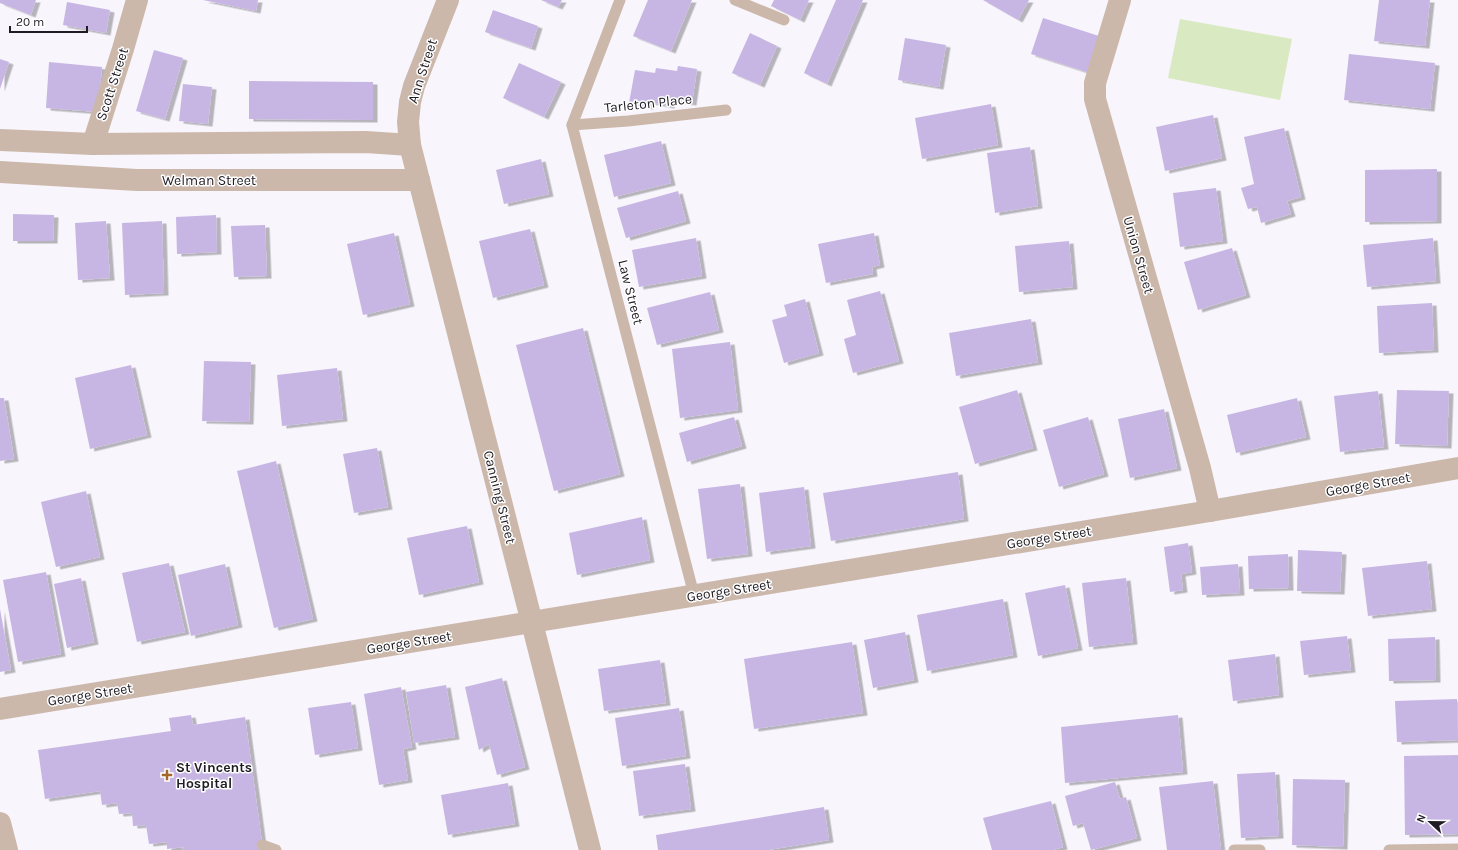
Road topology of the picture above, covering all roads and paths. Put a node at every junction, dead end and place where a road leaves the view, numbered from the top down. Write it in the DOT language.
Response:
graph roads {
  1 [pos="137,0"];
  2 [pos="448,0"];
  3 [pos="620,0"];
  4 [pos="735,0"];
  5 [pos="1120,0"];
  6 [pos="784,20"];
  7 [pos="726,110"];
  8 [pos="572,125"];
  9 [pos="0,140"];
  10 [pos="93,144"];
  11 [pos="410,145"];
  12 [pos="0,172"];
  13 [pos="419,180"];
  14 [pos="1458,468"];
  15 [pos="1210,511"];
  16 [pos="694,595"];
  17 [pos="532,622"];
  18 [pos="0,709"];
  19 [pos="0,823"];
  20 [pos="262,845"];
  21 [pos="1458,849"];
  22 [pos="7,850"];
  23 [pos="276,850"];
  24 [pos="590,850"];
  25 [pos="1234,850"];
  26 [pos="1260,850"];
  27 [pos="1389,850"];
  1 -- 10 [label="street, Scott Street"];
  2 -- 11 [label="street, Ann Street"];
  3 -- 8 [label="lane"];
  4 -- 6 [label="lane"];
  5 -- 15 [label="street, Union Street"];
  7 -- 8 [label="lane, Tarleton Place"];
  8 -- 16 [label="lane, Law Street"];
  9 -- 10 [label="street"];
  10 -- 11 [label="street"];
  11 -- 13 [label="street, Canning Street"];
  12 -- 13 [label="street, Welman Street"];
  13 -- 17 [label="street, Canning Street"];
  14 -- 15 [label="street, George Street"];
  15 -- 16 [label="street, George Street"];
  16 -- 17 [label="street, George Street"];
  17 -- 18 [label="street, George Street"];
  17 -- 24 [label="street, Canning Street"];
  19 -- 22 [label="street"];
  20 -- 23 [label="lane"];
  21 -- 27 [label="lane"];
  25 -- 26 [label="lane"];
}
